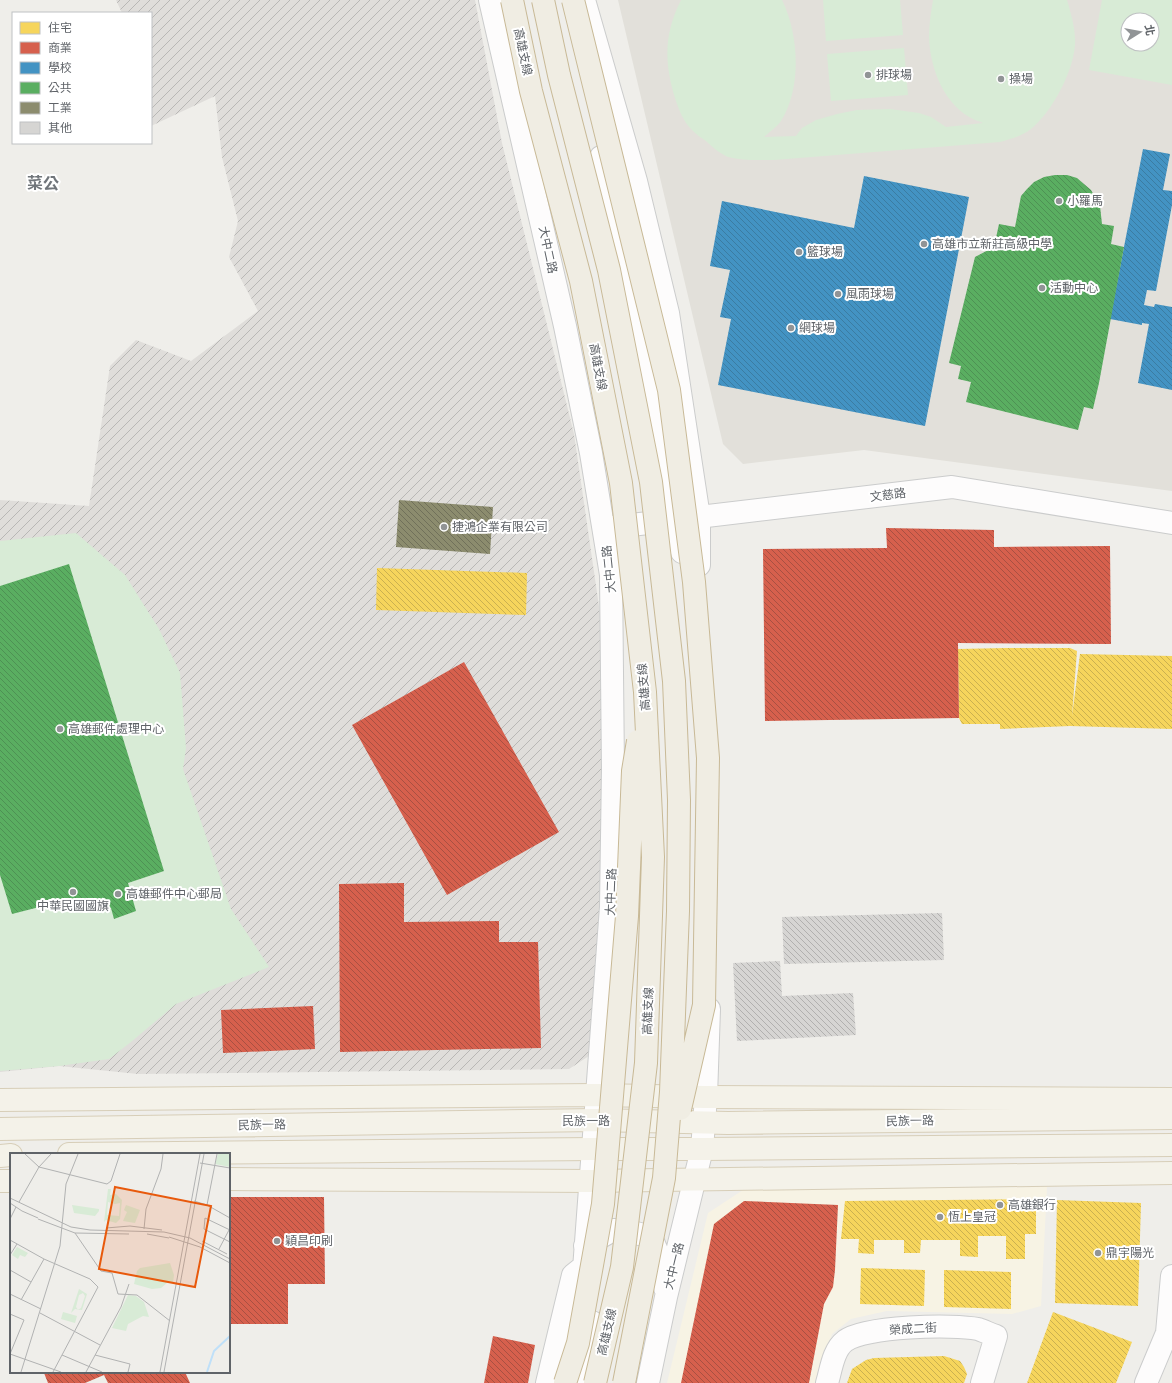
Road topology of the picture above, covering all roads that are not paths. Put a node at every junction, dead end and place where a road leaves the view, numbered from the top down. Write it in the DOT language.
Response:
graph roads {
  1 [pos="490,0"];
  2 [pos="512,0"];
  3 [pos="543,0"];
  4 [pos="566,0"];
  5 [pos="573,0"];
  6 [pos="584,0"];
  7 [pos="699,516"];
  8 [pos="674,519"];
  9 [pos="1172,523"];
  10 [pos="604,528"];
  11 [pos="700,636"];
  12 [pos="645,692"];
  13 [pos="596,1095"];
  14 [pos="706,1097"];
  15 [pos="1172,1099"];
  16 [pos="0,1100"];
  17 [pos="1172,1118"];
  18 [pos="596,1120"];
  19 [pos="705,1122"];
  20 [pos="0,1130"];
  21 [pos="1172,1145"];
  22 [pos="594,1149"];
  23 [pos="702,1149"];
  24 [pos="174,1153"];
  25 [pos="1172,1173"];
  26 [pos="664,1178"];
  27 [pos="230,1179"];
  28 [pos="696,1180"];
  29 [pos="590,1181"];
  30 [pos="585,1246"];
  31 [pos="583,1268"];
  32 [pos="1172,1276"];
  33 [pos="666,1297"];
  34 [pos="1169,1333"];
  35 [pos="547,1383"];
  36 [pos="565,1383"];
  37 [pos="581,1383"];
  38 [pos="595,1383"];
  39 [pos="624,1383"];
  40 [pos="648,1383"];
  41 [pos="827,1383"];
  42 [pos="982,1383"];
  43 [pos="1146,1383"];
  1 -- 10 [label="street, 大中二路"];
  2 -- 12 [label="highway, 高雄支線, bridge"];
  3 -- 26 [label="highway, bridge"];
  4 -- 8 [label="street"];
  5 -- 26 [label="highway, bridge"];
  6 -- 7 [label="street"];
  7 -- 8 [label="street, 文慈路"];
  7 -- 9 [label="street, 文慈路"];
  7 -- 11 [label="street"];
  8 -- 10 [label="street, 文慈路"];
  8 -- 11 [label="street"];
  10 -- 13 [label="street, 大中二路"];
  11 -- 14 [label="street"];
  12 -- 36 [label="highway, bridge"];
  12 -- 38 [label="highway, 高雄支線, bridge"];
  13 -- 14 [label="main road, 民族一路"];
  13 -- 16 [label="main road, 民族一路"];
  13 -- 18 [label="street, 大中二路"];
  14 -- 15 [label="main road, 民族一路"];
  14 -- 19 [label="street"];
  17 -- 19 [label="main road, 民族一路"];
  18 -- 19 [label="main road, 民族一路"];
  18 -- 20 [label="main road, 民族一路"];
  18 -- 22 [label="street, 大中二路"];
  19 -- 23 [label="street"];
  21 -- 23 [label="main road"];
  22 -- 23 [label="main road"];
  22 -- 24 [label="main road"];
  22 -- 29 [label="street"];
  23 -- 28 [label="street, 大中一路"];
  25 -- 28 [label="main road"];
  26 -- 39 [label="highway, bridge"];
  27 -- 29 [label="main road"];
  28 -- 29 [label="main road"];
  28 -- 33 [label="street, 大中一路"];
  29 -- 30 [label="street"];
  30 -- 31 [label="street"];
  30 -- 33 [label="street"];
  31 -- 35 [label="street"];
  31 -- 37 [label="street"];
  32 -- 34 [label="street"];
  33 -- 40 [label="street, 大中一路"];
  34 -- 43 [label="street"];
  41 -- 42 [label="street, 榮成二街"];
}
